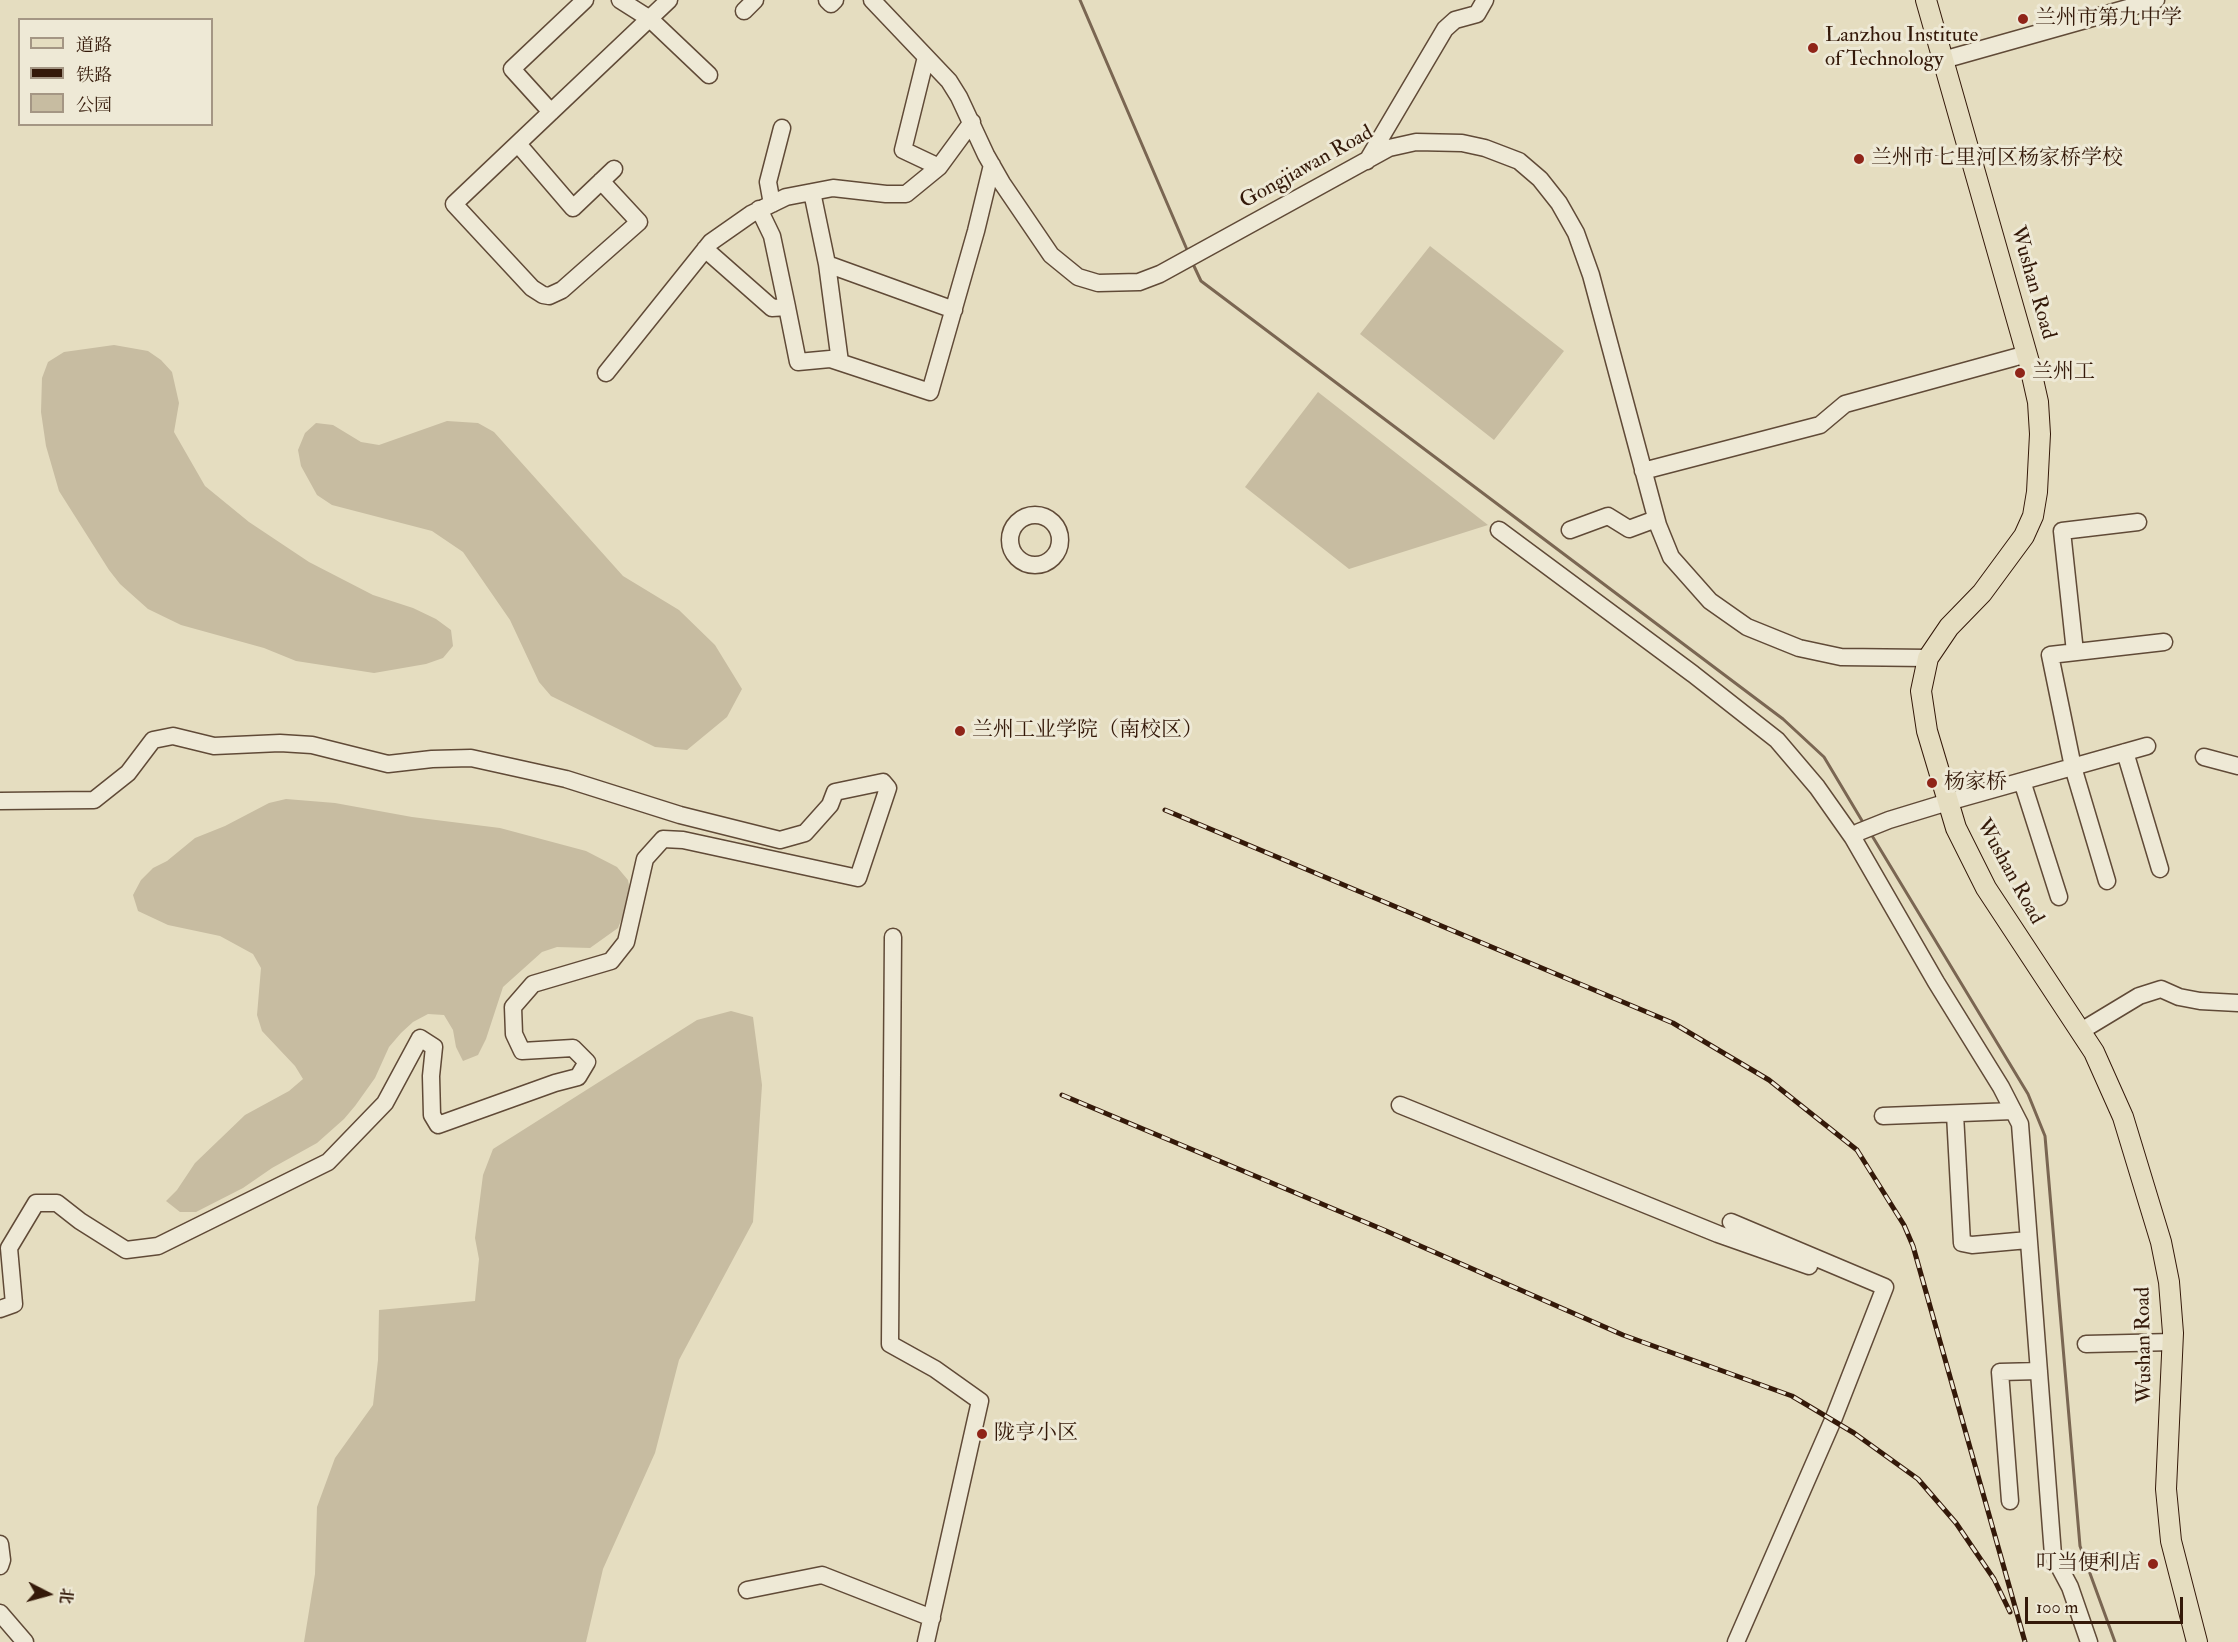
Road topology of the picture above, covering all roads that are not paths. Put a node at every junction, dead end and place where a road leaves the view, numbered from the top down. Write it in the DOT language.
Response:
graph roads {
  1 [pos="585,0"];
  2 [pos="620,0"];
  3 [pos="669,0"];
  4 [pos="827,0"];
  5 [pos="835,0"];
  6 [pos="873,0"];
  7 [pos="1485,0"];
  8 [pos="1926,0"];
  9 [pos="2156,0"];
  10 [pos="650,19"];
  11 [pos="926,57"];
  12 [pos="1943,60"];
  13 [pos="709,75"];
  14 [pos="551,112"];
  15 [pos="972,122"];
  16 [pos="782,128"];
  17 [pos="518,144"];
  18 [pos="1366,161"];
  19 [pos="992,165"];
  20 [pos="939,166"];
  21 [pos="614,169"];
  22 [pos="601,181"];
  23 [pos="812,192"];
  24 [pos="766,206"];
  25 [pos="705,249"];
  26 [pos="828,264"];
  27 [pos="787,307"];
  28 [pos="954,310"];
  29 [pos="2027,354"];
  30 [pos="840,362"];
  31 [pos="606,373"];
  32 [pos="1643,471"];
  33 [pos="1656,519"];
  34 [pos="2138,522"];
  35 [pos="1499,530"];
  36 [pos="1570,530"];
  37 [pos="2164,642"];
  38 [pos="2075,652"];
  39 [pos="1928,658"];
  40 [pos="2147,746"];
  41 [pos="2125,752"];
  42 [pos="2204,757"];
  43 [pos="2238,766"];
  44 [pos="2073,767"];
  45 [pos="2022,781"];
  46 [pos="0,801"];
  47 [pos="1948,802"];
  48 [pos="1856,835"];
  49 [pos="2160,869"];
  50 [pos="2107,881"];
  51 [pos="2059,897"];
  52 [pos="893,937"];
  53 [pos="2238,1003"];
  54 [pos="2081,1030"];
  55 [pos="1400,1105"];
  56 [pos="2013,1111"];
  57 [pos="1955,1114"];
  58 [pos="1883,1116"];
  59 [pos="1731,1222"];
  60 [pos="2028,1240"];
  61 [pos="1883,1293"];
  62 [pos="0,1310"];
  63 [pos="2173,1342"];
  64 [pos="2086,1344"];
  65 [pos="2038,1371"];
  66 [pos="2010,1502"];
  67 [pos="0,1544"];
  68 [pos="0,1566"];
  69 [pos="747,1590"];
  70 [pos="0,1613"];
  71 [pos="932,1618"];
  72 [pos="25,1642"];
  73 [pos="926,1642"];
  74 [pos="1736,1642"];
  75 [pos="2089,1642"];
  76 [pos="2197,1642"];
  1 -- 14 [label="street"];
  2 -- 10 [label="street"];
  3 -- 10 [label="street"];
  4 -- 5 [label="street"];
  6 -- 11 [label="street, Gongjiawan Road"];
  7 -- 18 [label="street"];
  8 -- 12 [label="main road, Wushan Road"];
  9 -- 12 [label="street"];
  10 -- 13 [label="street"];
  10 -- 14 [label="street"];
  11 -- 15 [label="street, Gongjiawan Road"];
  11 -- 20 [label="street"];
  12 -- 29 [label="main road, Wushan Road"];
  14 -- 17 [label="street"];
  15 -- 19 [label="street, Gongjiawan Road"];
  15 -- 20 [label="street"];
  16 -- 24 [label="street"];
  17 -- 22 [label="street"];
  17 -- 22 [label="street"];
  18 -- 19 [label="street, Gongjiawan Road"];
  18 -- 32 [label="street, Gongjiawan Road"];
  19 -- 28 [label="street"];
  20 -- 23 [label="street"];
  21 -- 22 [label="street"];
  23 -- 24 [label="street"];
  23 -- 26 [label="street"];
  24 -- 25 [label="street"];
  24 -- 27 [label="street"];
  25 -- 27 [label="street"];
  25 -- 31 [label="street"];
  26 -- 28 [label="street"];
  26 -- 30 [label="street"];
  27 -- 30 [label="street"];
  28 -- 30 [label="street"];
  29 -- 32 [label="street"];
  29 -- 39 [label="main road, Wushan Road"];
  32 -- 33 [label="street, Gongjiawan Road"];
  33 -- 36 [label="street"];
  33 -- 39 [label="street, Gongjiawan Road"];
  34 -- 38 [label="street"];
  35 -- 48 [label="street"];
  37 -- 38 [label="street"];
  38 -- 44 [label="street"];
  39 -- 47 [label="main road, Wushan Road"];
  40 -- 41 [label="street"];
  41 -- 44 [label="street"];
  41 -- 49 [label="street"];
  42 -- 43 [label="street"];
  44 -- 45 [label="street"];
  44 -- 50 [label="street"];
  45 -- 47 [label="street"];
  45 -- 51 [label="street"];
  46 -- 62 [label="street"];
  47 -- 48 [label="street"];
  47 -- 54 [label="main road, Wushan Road"];
  48 -- 56 [label="street"];
  52 -- 71 [label="street"];
  53 -- 54 [label="street"];
  54 -- 63 [label="main road, Wushan Road"];
  55 -- 61 [label="street"];
  56 -- 57 [label="street"];
  56 -- 60 [label="street"];
  57 -- 58 [label="street"];
  57 -- 60 [label="street"];
  59 -- 61 [label="street"];
  60 -- 65 [label="street"];
  61 -- 74 [label="street"];
  63 -- 64 [label="street"];
  63 -- 76 [label="main road, Wushan Road"];
  65 -- 66 [label="street"];
  65 -- 75 [label="street"];
  67 -- 68 [label="street"];
  69 -- 71 [label="street"];
  70 -- 72 [label="street"];
  71 -- 73 [label="street"];
}
